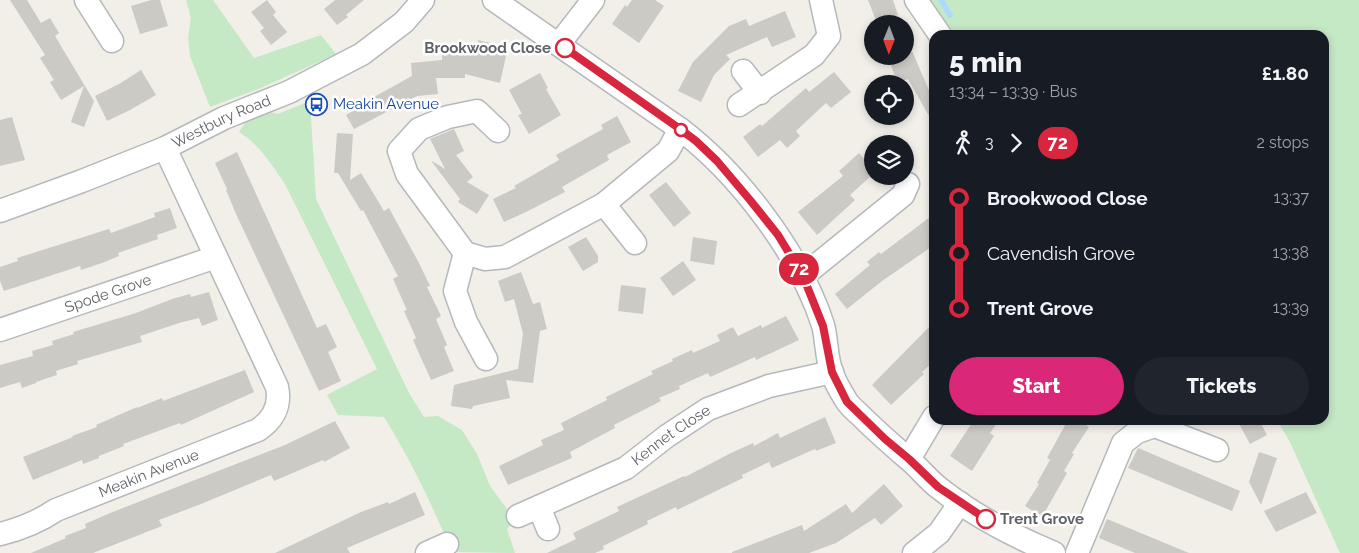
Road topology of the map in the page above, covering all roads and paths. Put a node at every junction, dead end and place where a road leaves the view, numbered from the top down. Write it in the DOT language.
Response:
graph roads {
  1 [pos="86,0"];
  2 [pos="423,0"];
  3 [pos="494,0"];
  4 [pos="593,0"];
  5 [pos="821,0"];
  6 [pos="916,0"];
  7 [pos="937,30"];
  8 [pos="102,37"];
  9 [pos="559,44"];
  10 [pos="743,71"];
  11 [pos="760,93"];
  12 [pos="740,105"];
  13 [pos="680,129"];
  14 [pos="498,132"];
  15 [pos="165,148"];
  16 [pos="908,185"];
  17 [pos="604,204"];
  18 [pos="0,211"];
  19 [pos="635,243"];
  20 [pos="465,253"];
  21 [pos="216,257"];
  22 [pos="803,276"];
  23 [pos="2,336"];
  24 [pos="486,359"];
  25 [pos="832,372"];
  26 [pos="929,425"];
  27 [pos="1217,450"];
  28 [pos="909,459"];
  29 [pos="960,503"];
  30 [pos="539,507"];
  31 [pos="518,516"];
  32 [pos="548,529"];
  33 [pos="0,534"];
  34 [pos="447,544"];
  35 [pos="427,553"];
  36 [pos="914,553"];
  37 [pos="1054,553"];
  38 [pos="1077,553"];
  1 -- 8 [label="street"];
  2 -- 15 [label="street, Westbury Road"];
  3 -- 9 [label="street"];
  4 -- 9 [label="street"];
  5 -- 11 [label="street"];
  6 -- 7 [label="street"];
  9 -- 13 [label="street"];
  10 -- 11 [label="street"];
  11 -- 12 [label="street"];
  13 -- 17 [label="street"];
  13 -- 22 [label="street"];
  14 -- 20 [label="street"];
  15 -- 18 [label="street, Westbury Road"];
  15 -- 21 [label="street, Meakin Avenue"];
  16 -- 22 [label="street"];
  17 -- 19 [label="street"];
  17 -- 20 [label="street"];
  20 -- 24 [label="street"];
  21 -- 23 [label="street, Spode Grove"];
  21 -- 33 [label="street, Meakin Avenue"];
  22 -- 25 [label="street"];
  25 -- 28 [label="street"];
  25 -- 30 [label="street, Kennet Close"];
  26 -- 28 [label="street"];
  27 -- 38 [label="street"];
  28 -- 29 [label="street"];
  29 -- 36 [label="street"];
  29 -- 37 [label="street"];
  30 -- 31 [label="street, Kennet Close"];
  30 -- 32 [label="street"];
  34 -- 35 [label="street"];
}
